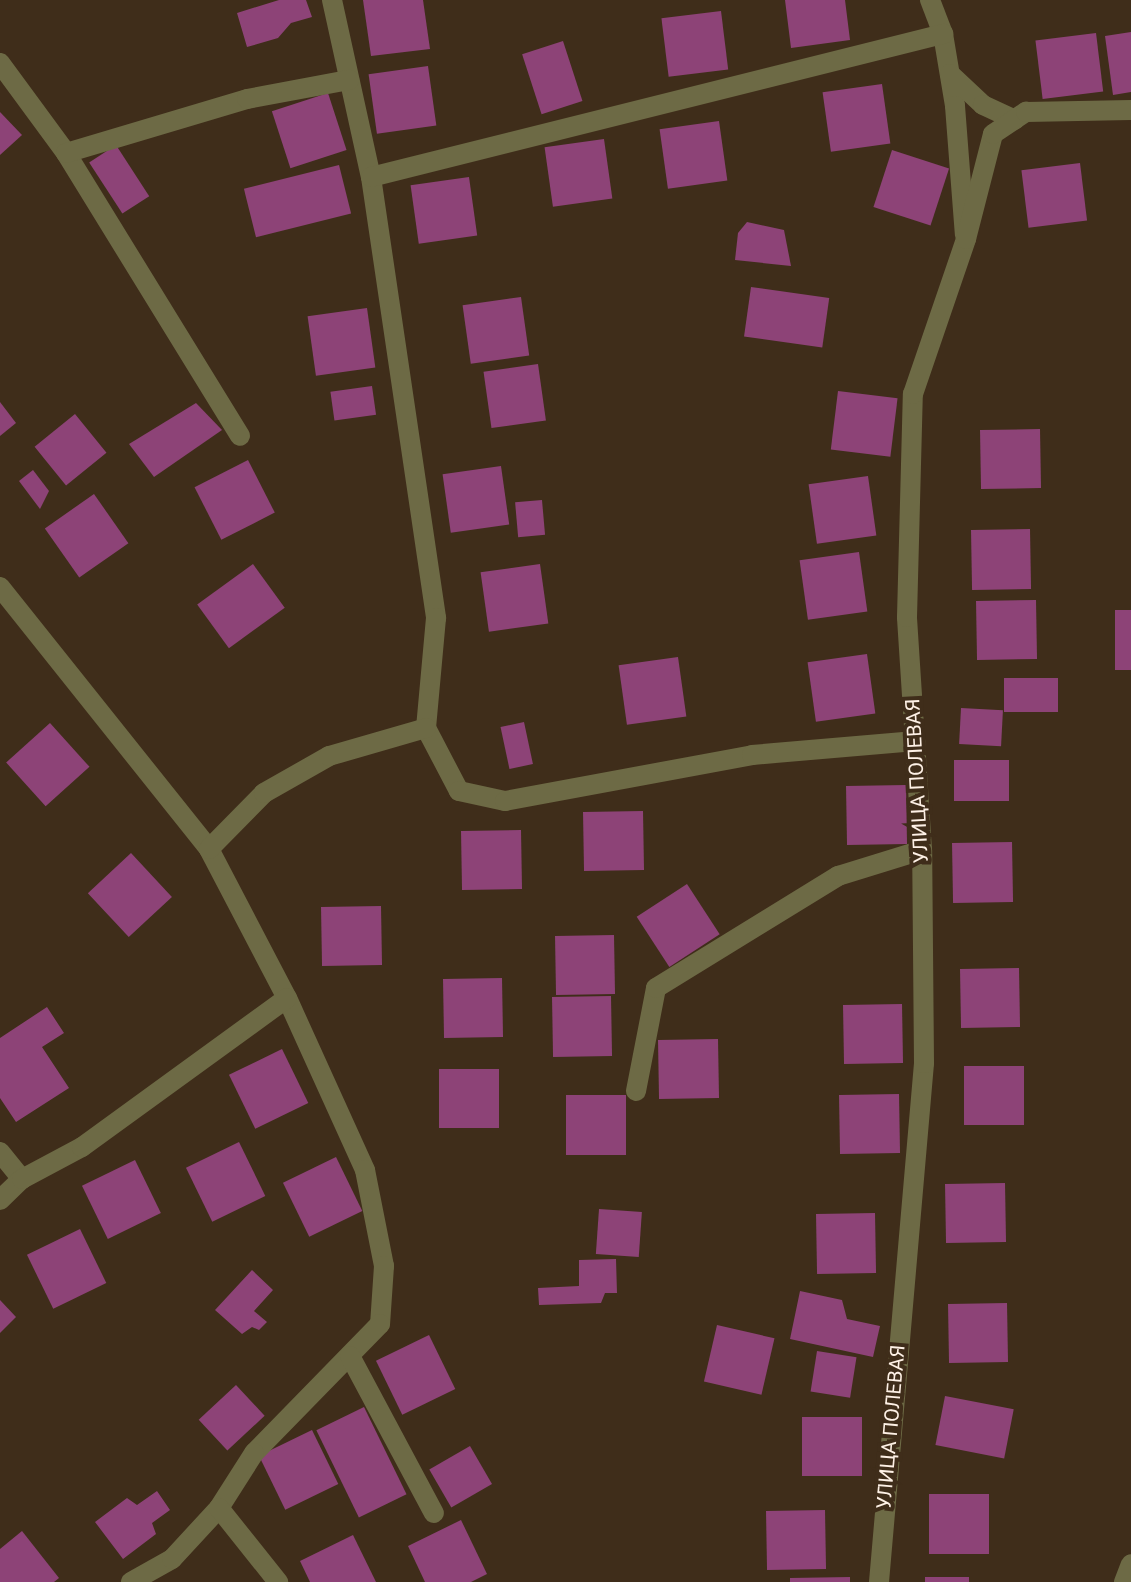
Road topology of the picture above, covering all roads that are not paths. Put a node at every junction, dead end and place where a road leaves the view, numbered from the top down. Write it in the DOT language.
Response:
graph roads {
  1 [pos="332,0"];
  2 [pos="930,0"];
  3 [pos="943,34"];
  4 [pos="0,63"];
  5 [pos="950,74"];
  6 [pos="349,80"];
  7 [pos="1131,110"];
  8 [pos="1015,120"];
  9 [pos="66,153"];
  10 [pos="371,177"];
  11 [pos="966,239"];
  12 [pos="240,436"];
  13 [pos="0,587"];
  14 [pos="426,728"];
  15 [pos="915,741"];
  16 [pos="209,849"];
  17 [pos="922,850"];
  18 [pos="287,998"];
  19 [pos="636,1091"];
  20 [pos="0,1152"];
  21 [pos="22,1179"];
  22 [pos="0,1200"];
  23 [pos="350,1356"];
  24 [pos="219,1508"];
  25 [pos="434,1513"];
  26 [pos="1131,1564"];
  27 [pos="131,1582"];
  28 [pos="278,1582"];
  29 [pos="879,1582"];
  30 [pos="1124,1582"];
  1 -- 6 [label="street"];
  2 -- 3 [label="street"];
  3 -- 5 [label="street"];
  3 -- 10 [label="street"];
  4 -- 9 [label="street"];
  5 -- 8 [label="street"];
  5 -- 11 [label="street"];
  6 -- 9 [label="street"];
  6 -- 10 [label="street"];
  7 -- 8 [label="street"];
  8 -- 11 [label="street, УЛИЦА ПОЛЕВАЯ"];
  9 -- 12 [label="street"];
  10 -- 14 [label="street"];
  11 -- 15 [label="street, УЛИЦА ПОЛЕВАЯ"];
  13 -- 16 [label="street"];
  14 -- 15 [label="street"];
  14 -- 16 [label="street"];
  15 -- 17 [label="street, УЛИЦА ПОЛЕВАЯ"];
  16 -- 18 [label="street"];
  17 -- 19 [label="street"];
  17 -- 29 [label="street, УЛИЦА ПОЛЕВАЯ"];
  18 -- 21 [label="street"];
  18 -- 23 [label="street"];
  20 -- 21 [label="street"];
  21 -- 22 [label="street"];
  23 -- 24 [label="street"];
  23 -- 25 [label="street"];
  24 -- 27 [label="street"];
  24 -- 28 [label="street"];
  26 -- 30 [label="street"];
}
